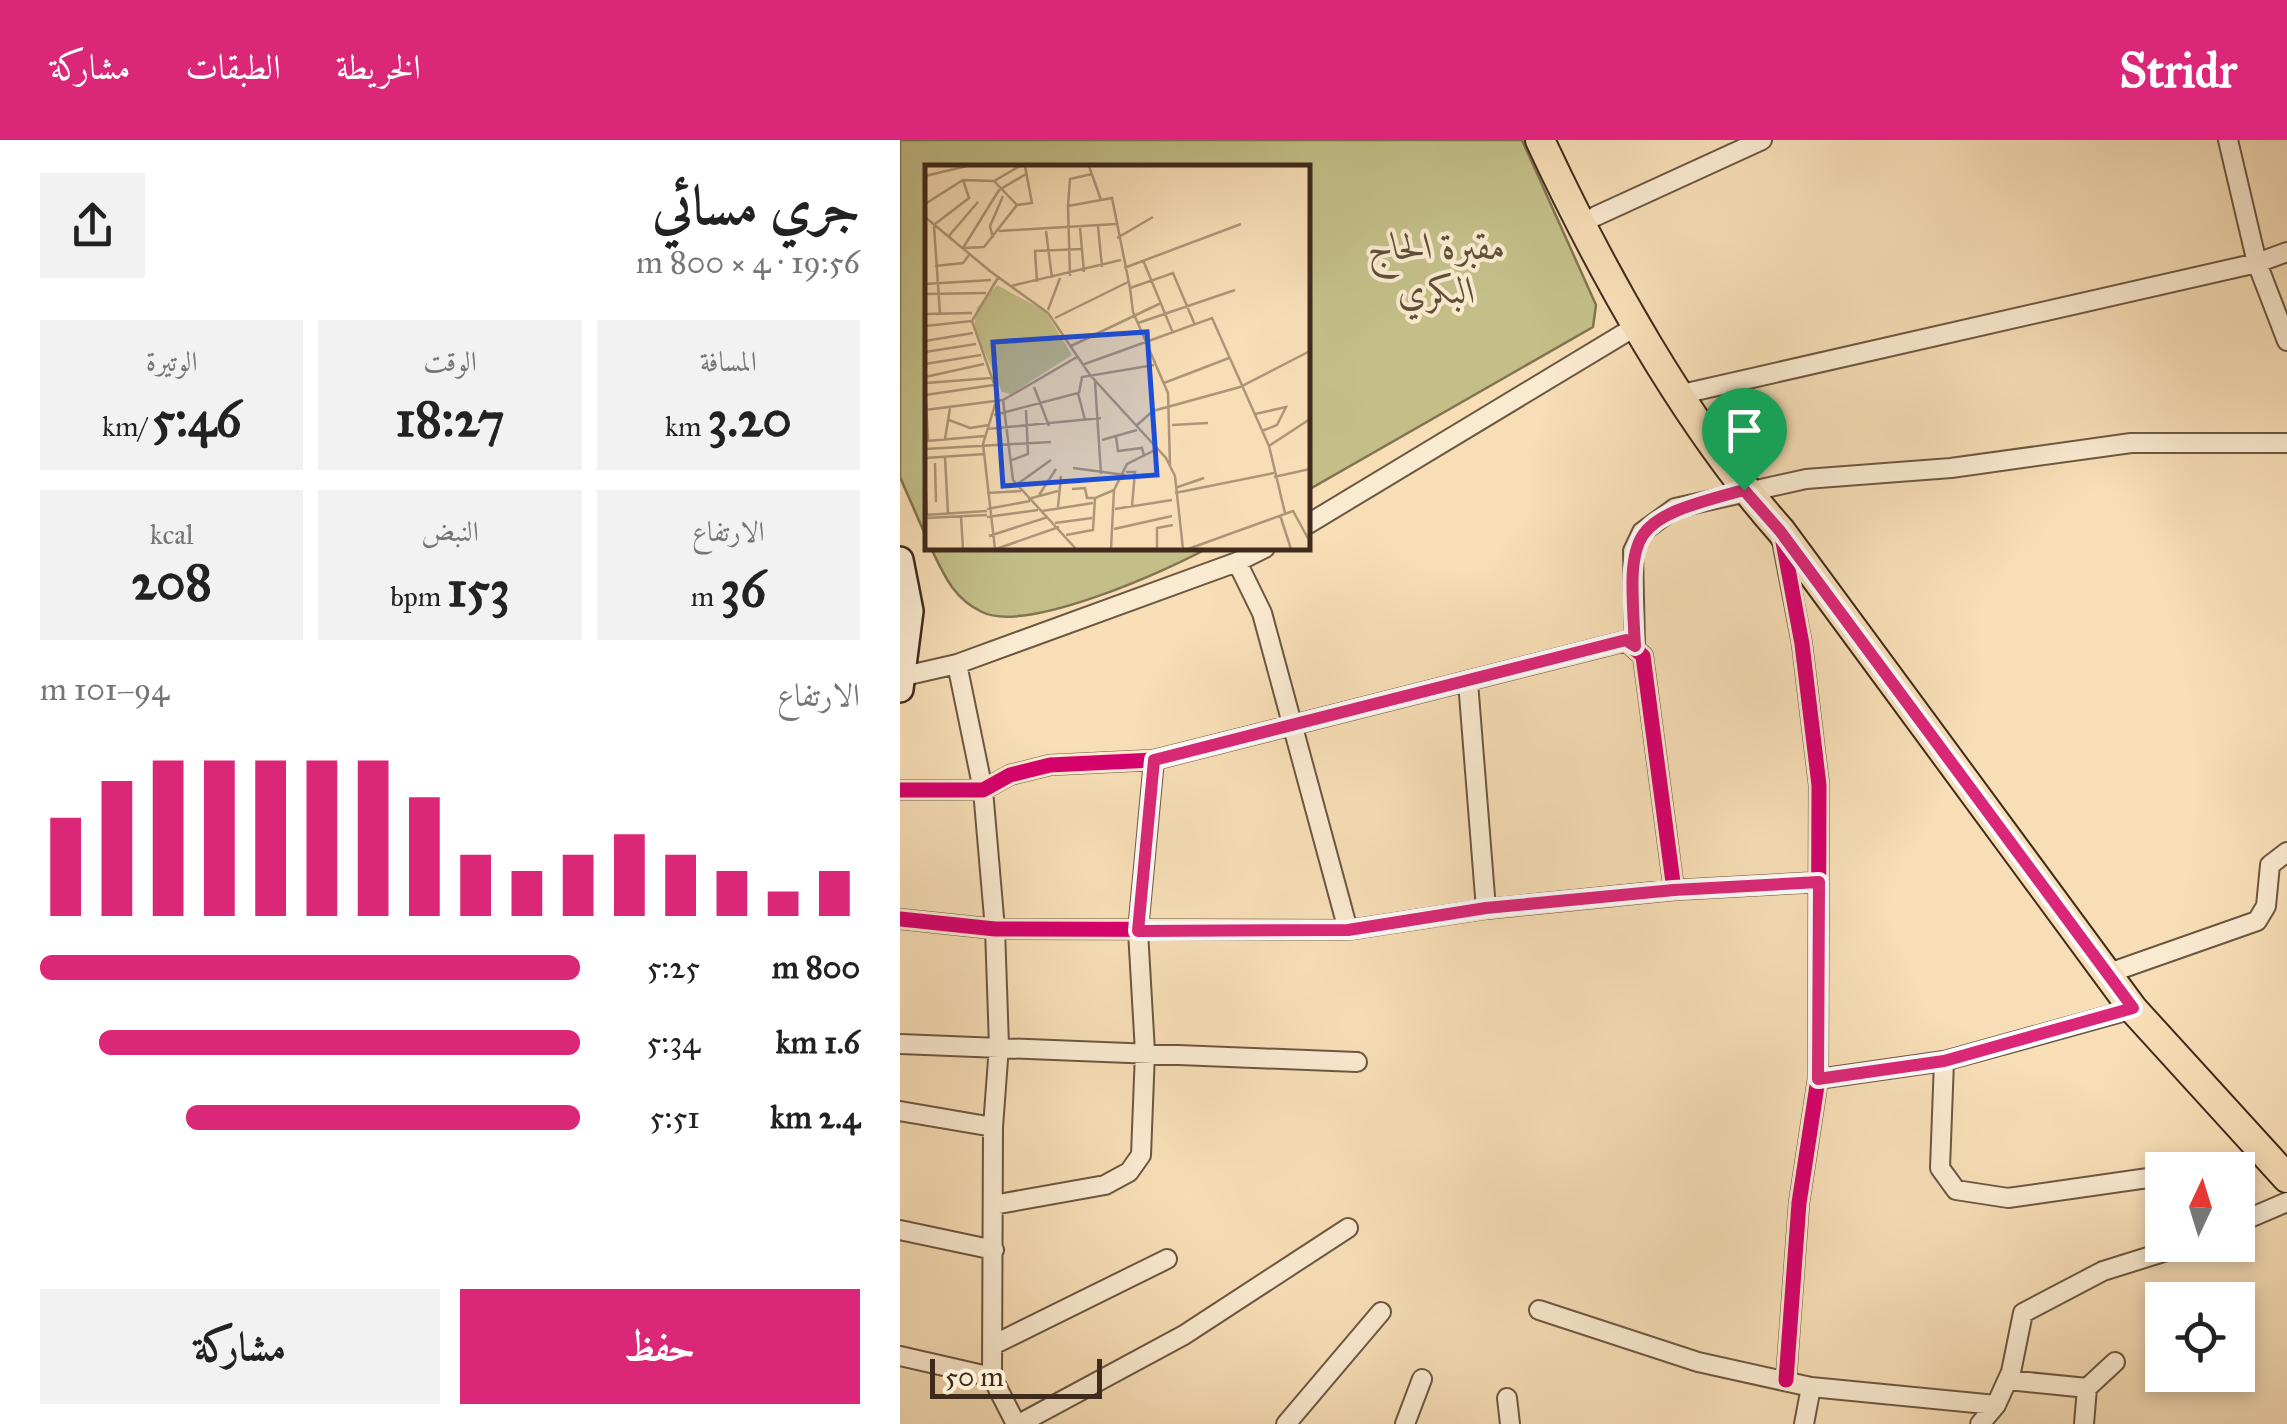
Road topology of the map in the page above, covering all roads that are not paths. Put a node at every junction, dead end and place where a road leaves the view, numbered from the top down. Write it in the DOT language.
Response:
graph roads {
  1 [pos="1540,140"];
  2 [pos="1561,140"];
  3 [pos="1762,140"];
  4 [pos="2228,140"];
  5 [pos="1596,216"];
  6 [pos="2287,252"];
  7 [pos="2257,263"];
  8 [pos="1638,325"];
  9 [pos="2287,341"];
  10 [pos="1682,394"];
  11 [pos="2287,443"];
  12 [pos="1744,490"];
  13 [pos="1310,523"];
  14 [pos="1780,531"];
  15 [pos="1261,550"];
  16 [pos="900,560"];
  17 [pos="1237,562"];
  18 [pos="1635,646"];
  19 [pos="957,664"];
  20 [pos="902,681"];
  21 [pos="1468,682"];
  22 [pos="1290,727"];
  23 [pos="1154,760"];
  24 [pos="900,790"];
  25 [pos="983,790"];
  26 [pos="2287,852"];
  27 [pos="1819,882"];
  28 [pos="1674,890"];
  29 [pos="1486,908"];
  30 [pos="900,919"];
  31 [pos="995,929"];
  32 [pos="1348,930"];
  33 [pos="1138,931"];
  34 [pos="2109,973"];
  35 [pos="2133,1008"];
  36 [pos="900,1044"];
  37 [pos="999,1046"];
  38 [pos="1145,1052"];
  39 [pos="1944,1061"];
  40 [pos="1357,1062"];
  41 [pos="1818,1079"];
  42 [pos="900,1111"];
  43 [pos="993,1127"];
  44 [pos="2145,1178"];
  45 [pos="2287,1178"];
  46 [pos="2287,1202"];
  47 [pos="993,1205"];
  48 [pos="2255,1216"];
  49 [pos="1348,1228"];
  50 [pos="900,1230"];
  51 [pos="994,1250"];
  52 [pos="2145,1258"];
  53 [pos="1167,1259"];
  54 [pos="1539,1310"];
  55 [pos="1380,1312"];
  56 [pos="993,1345"];
  57 [pos="900,1356"];
  58 [pos="2115,1362"];
  59 [pos="992,1378"];
  60 [pos="1422,1379"];
  61 [pos="1786,1380"];
  62 [pos="2008,1380"];
  63 [pos="1812,1387"];
  64 [pos="2087,1388"];
  65 [pos="1508,1398"];
  66 [pos="1996,1405"];
  67 [pos="1018,1424"];
  68 [pos="1286,1424"];
  69 [pos="1404,1424"];
  70 [pos="1510,1424"];
  71 [pos="1804,1424"];
  72 [pos="1980,1424"];
  73 [pos="2084,1424"];
  1 -- 8 [label="main road"];
  2 -- 5 [label="main road"];
  3 -- 5 [label="street"];
  4 -- 7 [label="street"];
  5 -- 8 [label="main road"];
  6 -- 7 [label="street"];
  7 -- 9 [label="street"];
  7 -- 10 [label="street"];
  8 -- 10 [label="main road"];
  8 -- 13 [label="street"];
  10 -- 12 [label="main road"];
  11 -- 12 [label="street"];
  12 -- 14 [label="main road"];
  12 -- 18 [label="street"];
  14 -- 27 [label="street"];
  14 -- 34 [label="main road"];
  15 -- 17 [label="street"];
  16 -- 20 [label="street"];
  17 -- 19 [label="street"];
  17 -- 22 [label="street"];
  18 -- 21 [label="street"];
  18 -- 28 [label="street"];
  19 -- 20 [label="street"];
  19 -- 25 [label="street"];
  21 -- 22 [label="street"];
  21 -- 29 [label="street"];
  22 -- 23 [label="street"];
  22 -- 32 [label="street"];
  23 -- 25 [label="street"];
  23 -- 33 [label="street"];
  24 -- 25 [label="street"];
  25 -- 31 [label="street"];
  26 -- 34 [label="street"];
  27 -- 28 [label="street"];
  27 -- 41 [label="street"];
  28 -- 29 [label="street"];
  29 -- 32 [label="street"];
  30 -- 31 [label="street"];
  31 -- 33 [label="street"];
  31 -- 37 [label="street"];
  32 -- 33 [label="street"];
  33 -- 38 [label="street"];
  34 -- 35 [label="main road"];
  35 -- 39 [label="street"];
  35 -- 45 [label="main road"];
  36 -- 37 [label="street"];
  37 -- 38 [label="street"];
  37 -- 43 [label="street"];
  38 -- 40 [label="street"];
  38 -- 47 [label="street"];
  39 -- 41 [label="street"];
  39 -- 44 [label="street"];
  41 -- 61 [label="street"];
  42 -- 43 [label="street"];
  43 -- 47 [label="street"];
  46 -- 48 [label="street"];
  47 -- 51 [label="street"];
  49 -- 67 [label="street"];
  50 -- 51 [label="street"];
  51 -- 56 [label="street"];
  52 -- 62 [label="street"];
  53 -- 56 [label="street"];
  54 -- 61 [label="street"];
  55 -- 68 [label="street"];
  56 -- 59 [label="street"];
  57 -- 59 [label="street"];
  58 -- 64 [label="street"];
  59 -- 67 [label="street"];
  60 -- 69 [label="street"];
  61 -- 63 [label="street"];
  62 -- 64 [label="street"];
  62 -- 66 [label="street"];
  63 -- 66 [label="street"];
  63 -- 71 [label="street"];
  64 -- 73 [label="street"];
  65 -- 70 [label="street"];
  66 -- 72 [label="street"];
}
